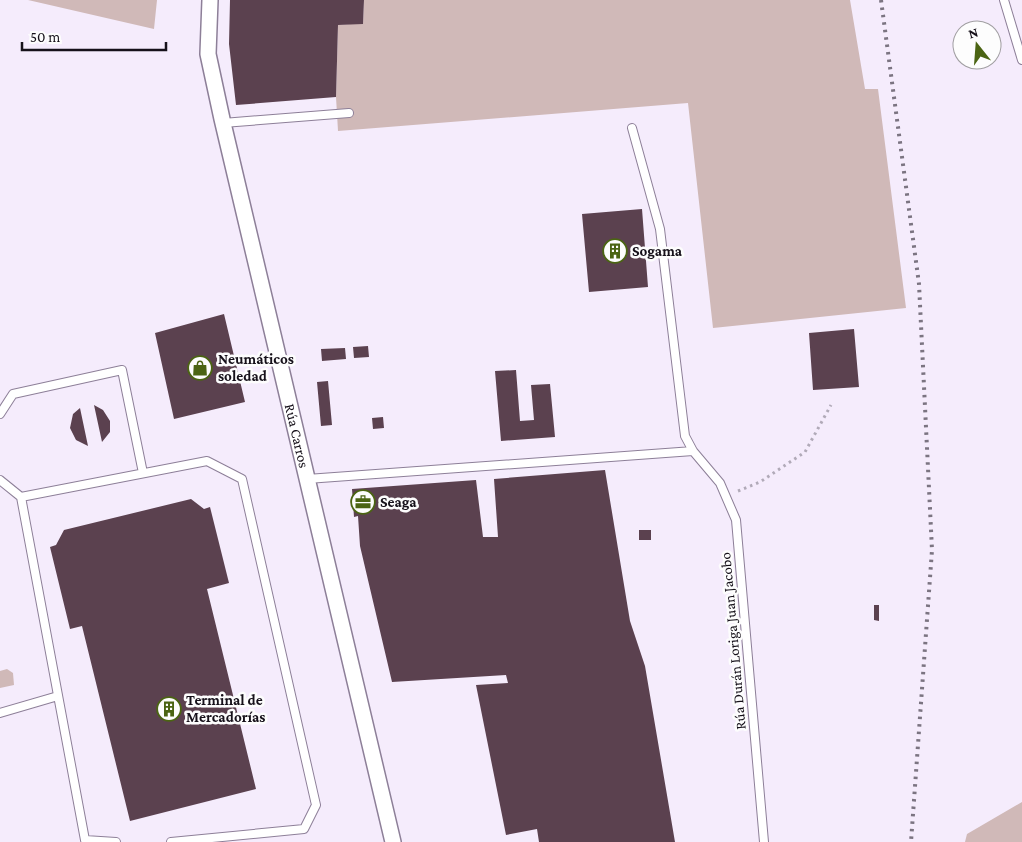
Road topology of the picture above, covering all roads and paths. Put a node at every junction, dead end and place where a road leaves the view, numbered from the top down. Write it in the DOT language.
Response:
graph roads {
  1 [pos="210,0"];
  2 [pos="1004,0"];
  3 [pos="1022,60"];
  4 [pos="349,113"];
  5 [pos="223,123"];
  6 [pos="632,128"];
  7 [pos="831,404"];
  8 [pos="0,414"];
  9 [pos="693,451"];
  10 [pos="143,474"];
  11 [pos="307,479"];
  12 [pos="0,480"];
  13 [pos="726,496"];
  14 [pos="21,497"];
  15 [pos="58,696"];
  16 [pos="0,713"];
  17 [pos="83,841"];
  18 [pos="116,842"];
  19 [pos="171,842"];
  20 [pos="393,842"];
  21 [pos="764,842"];
  1 -- 5 [label="street, Rúa Carros"];
  2 -- 3 [label="lane"];
  4 -- 5 [label="lane"];
  5 -- 11 [label="street, Rúa Carros"];
  6 -- 9 [label="lane, Rúa Durán Loriga Juan Jacobo"];
  7 -- 13 [label="path"];
  8 -- 10 [label="lane"];
  9 -- 11 [label="lane"];
  9 -- 13 [label="lane, Rúa Durán Loriga Juan Jacobo"];
  10 -- 14 [label="lane"];
  10 -- 19 [label="lane"];
  11 -- 20 [label="street, Rúa Carros"];
  12 -- 14 [label="lane"];
  13 -- 21 [label="lane, Rúa Durán Loriga Juan Jacobo"];
  14 -- 15 [label="lane"];
  15 -- 16 [label="lane"];
  15 -- 17 [label="lane"];
  17 -- 18 [label="lane"];
}
